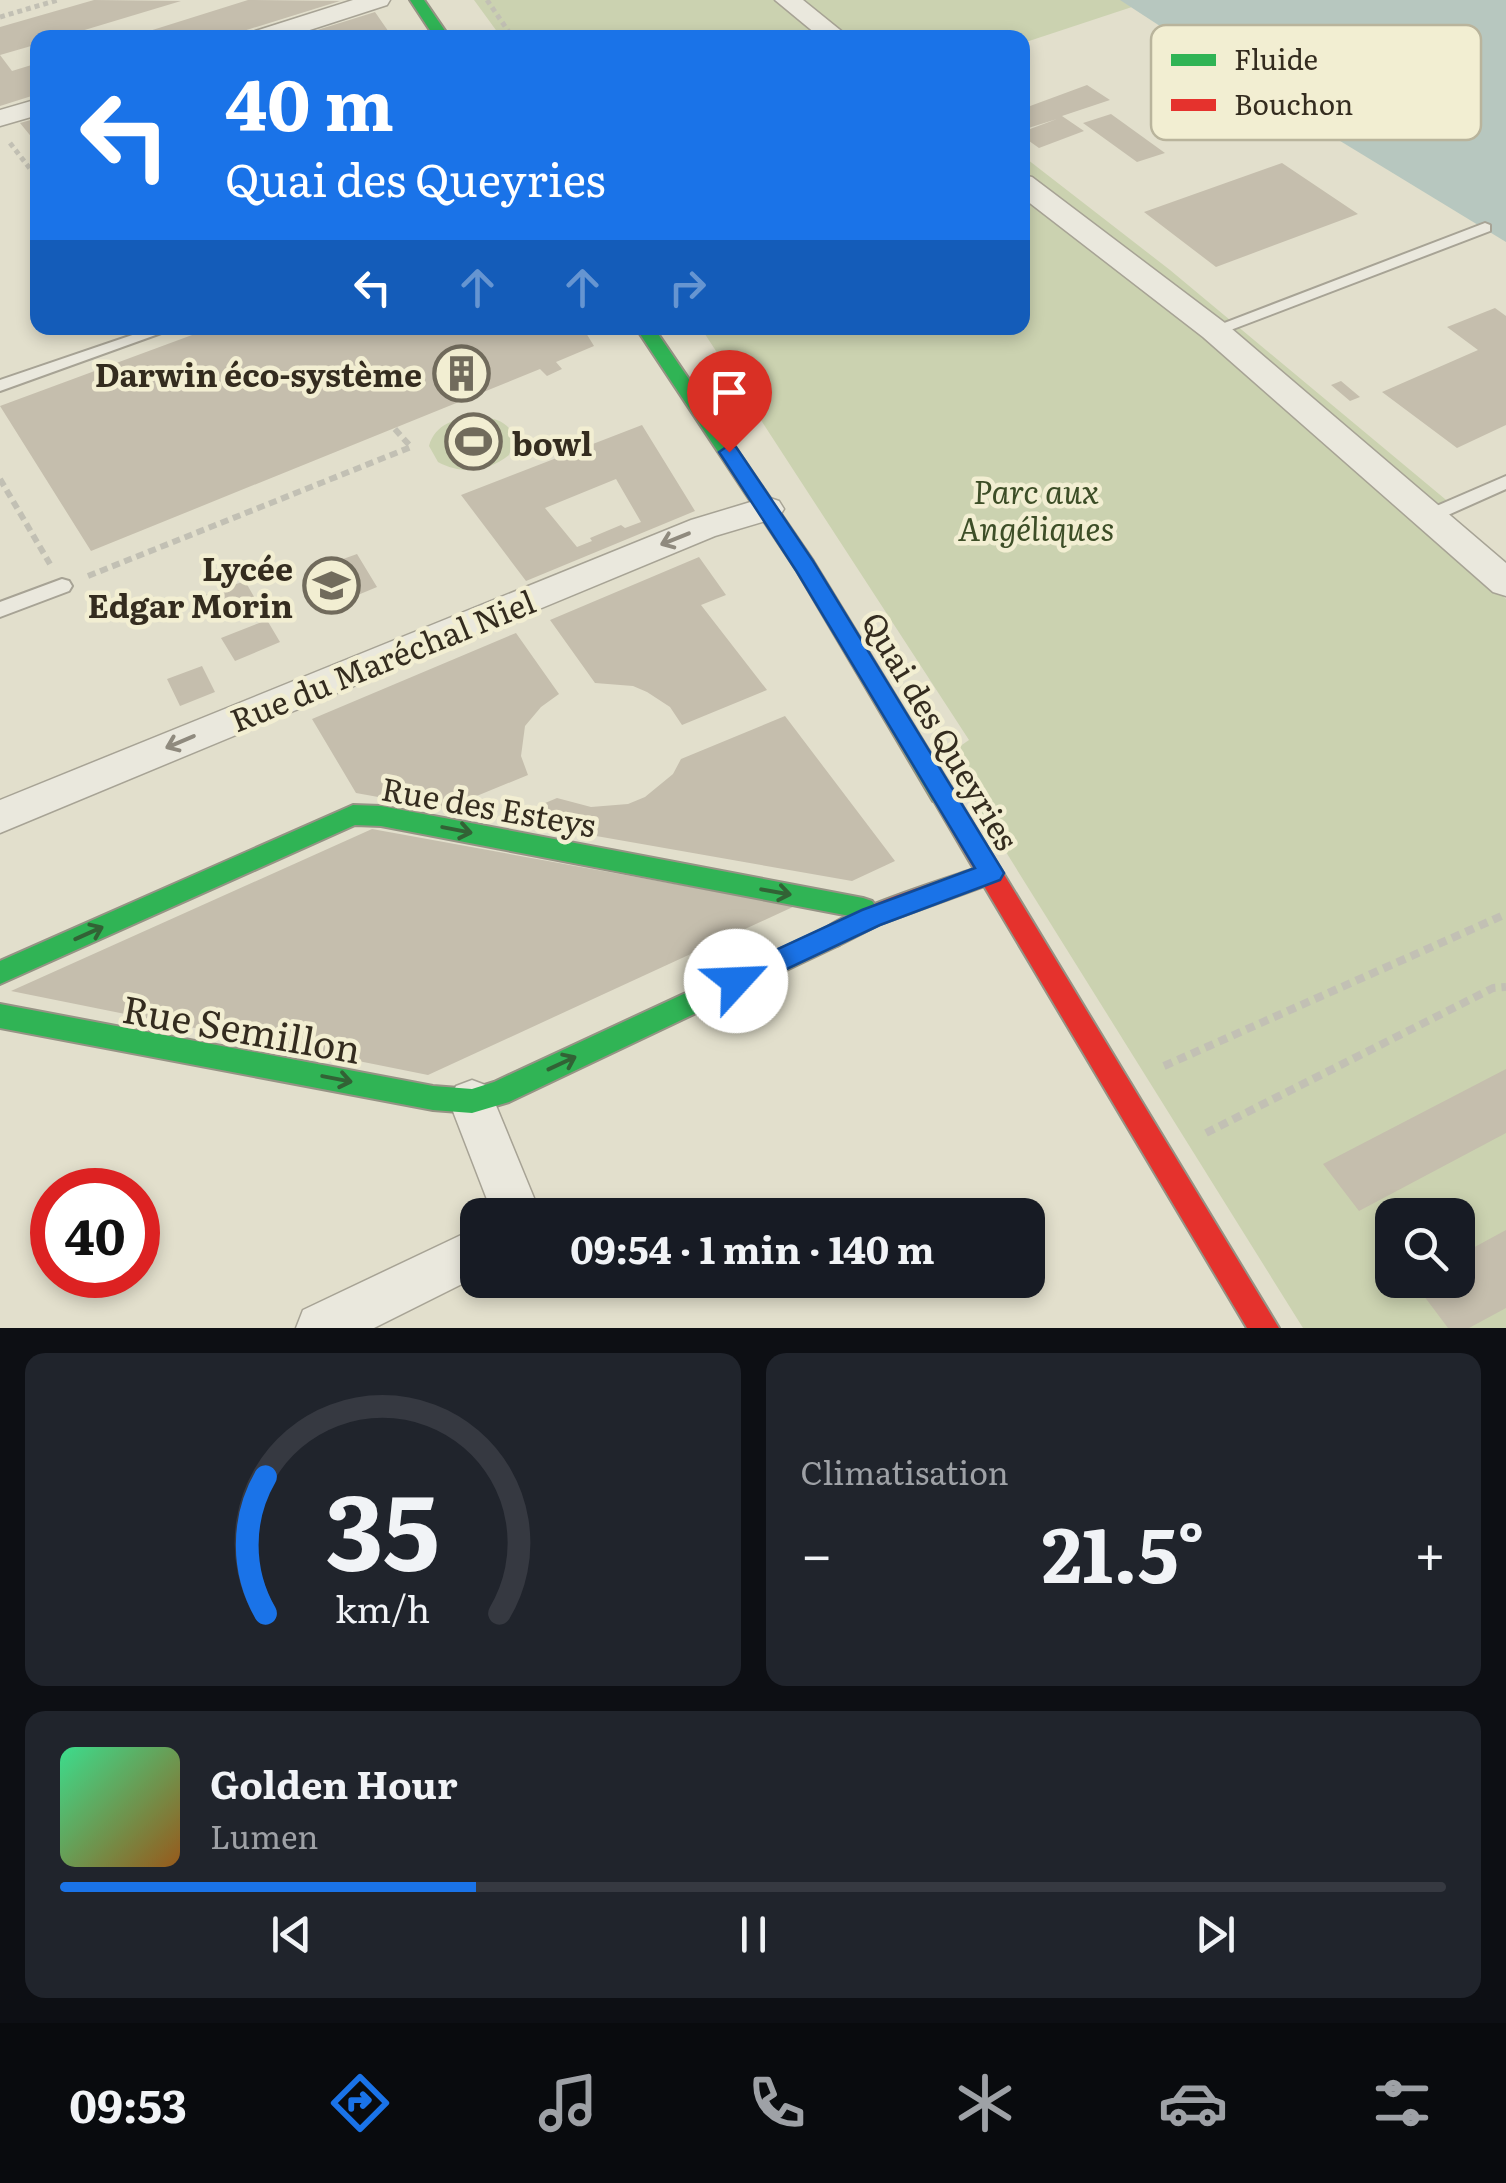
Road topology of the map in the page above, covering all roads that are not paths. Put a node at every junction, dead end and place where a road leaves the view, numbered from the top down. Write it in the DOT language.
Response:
graph roads {
  1 [pos="378,0"];
  2 [pos="417,0"];
  3 [pos="787,0"];
  4 [pos="283,30"];
  5 [pos="438,30"];
  6 [pos="827,30"];
  7 [pos="30,109"];
  8 [pos="0,118"];
  9 [pos="1030,189"];
  10 [pos="1485,228"];
  11 [pos="1214,330"];
  12 [pos="148,335"];
  13 [pos="651,335"];
  14 [pos="0,386"];
  15 [pos="1506,482"];
  16 [pos="767,509"];
  17 [pos="1432,516"];
  18 [pos="1506,583"];
  19 [pos="62,586"];
  20 [pos="0,610"];
  21 [pos="0,817"];
  22 [pos="992,873"];
  23 [pos="871,917"];
  24 [pos="0,973"];
  25 [pos="0,1016"];
  26 [pos="472,1101"];
  27 [pos="509,1198"];
  28 [pos="460,1259"];
  29 [pos="321,1328"];
  30 [pos="1264,1328"];
  1 -- 4 [label="street"];
  2 -- 5 [label="street"];
  3 -- 6 [label="street"];
  7 -- 8 [label="street"];
  9 -- 11 [label="street"];
  10 -- 11 [label="lane"];
  11 -- 17 [label="street"];
  12 -- 14 [label="lane"];
  13 -- 16 [label="street, Quai des Queyries"];
  15 -- 17 [label="lane"];
  16 -- 21 [label="street, Rue du Maréchal Niel, one-way"];
  16 -- 22 [label="street, Quai des Queyries"];
  17 -- 18 [label="street"];
  19 -- 20 [label="lane"];
  22 -- 23 [label="street"];
  22 -- 30 [label="street, Quai des Queyries"];
  24 -- 23 [label="street, Rue des Esteys, one-way"];
  26 -- 23 [label="street, one-way"];
  25 -- 26 [label="street, Rue Semillon, one-way"];
  26 -- 27 [label="street"];
  28 -- 29 [label="street"];
}
